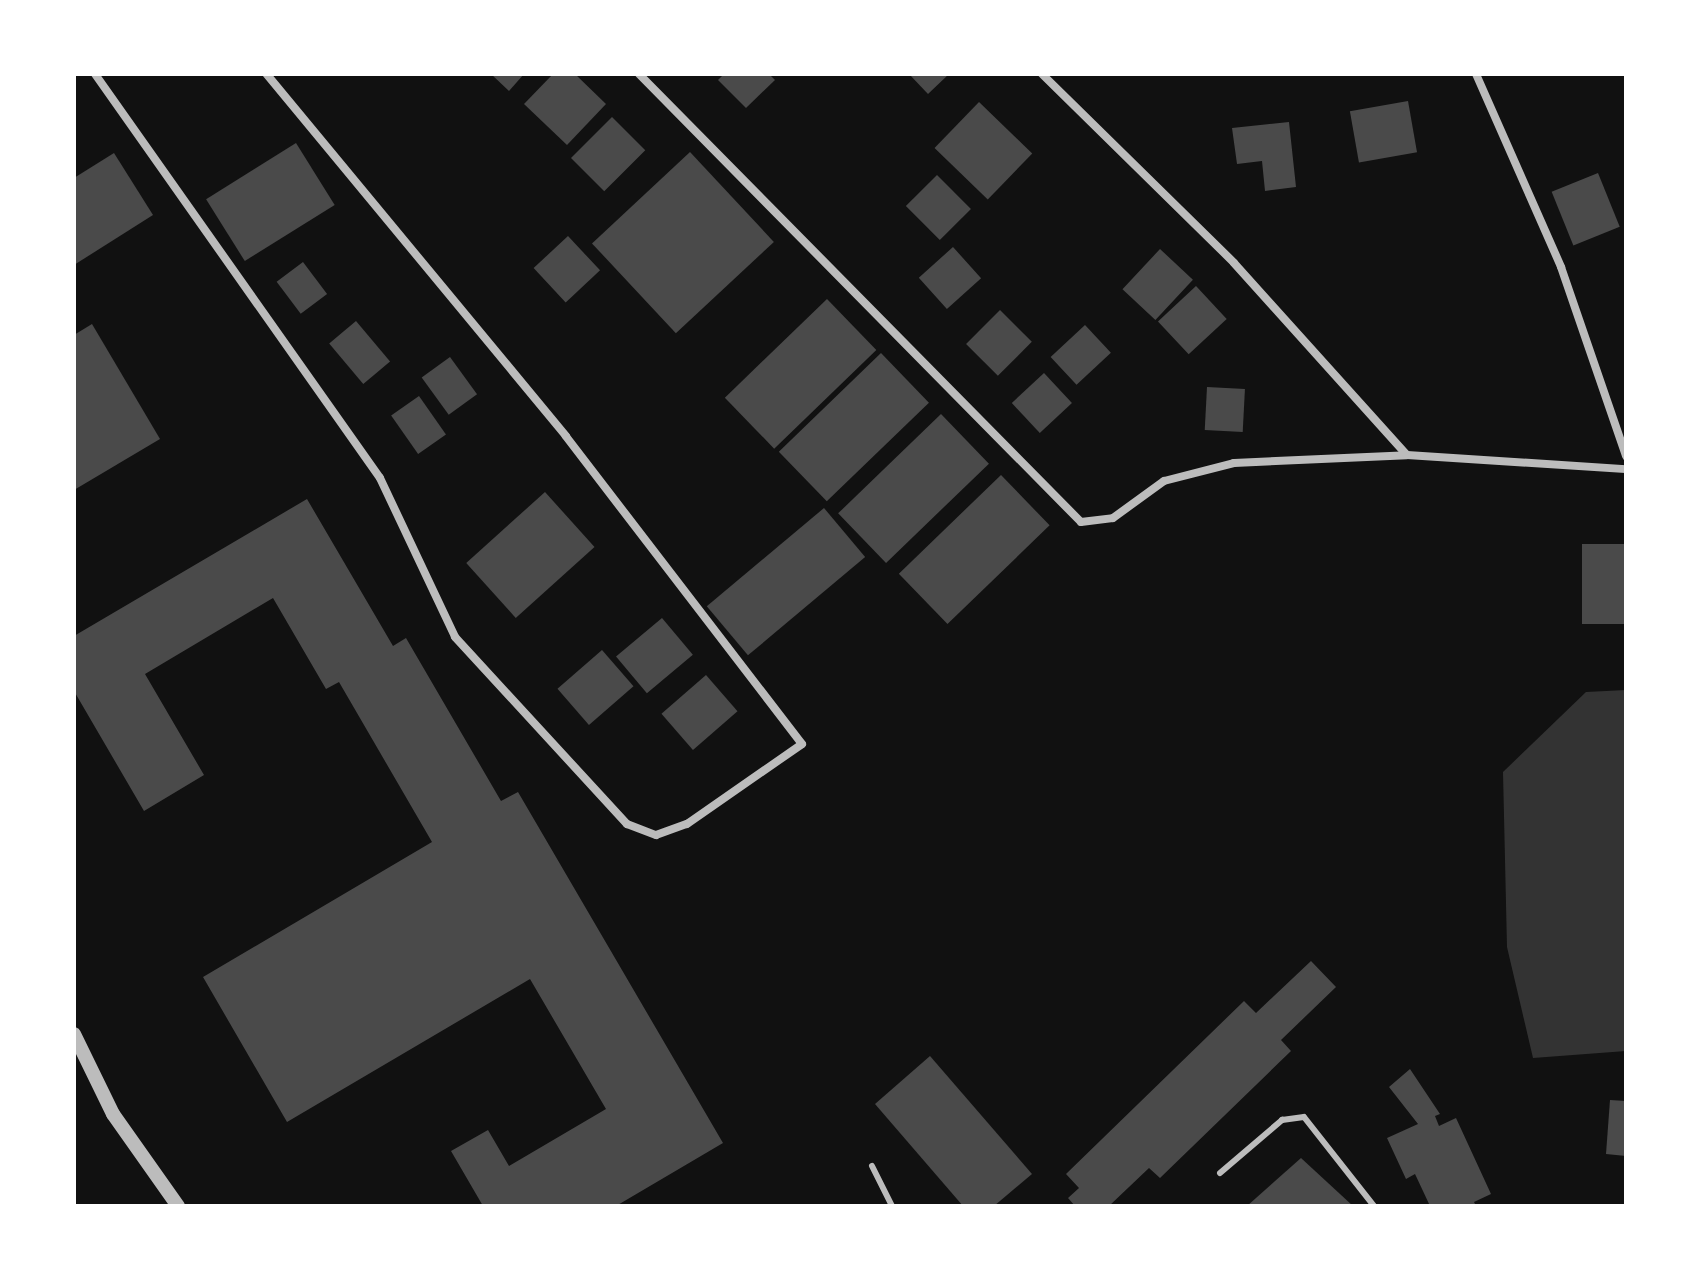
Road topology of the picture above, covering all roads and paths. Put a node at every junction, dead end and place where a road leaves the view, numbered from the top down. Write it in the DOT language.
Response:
graph roads {
  1 [pos="95,74"];
  2 [pos="267,74"];
  3 [pos="639,74"];
  4 [pos="1042,74"];
  5 [pos="1476,74"];
  6 [pos="1407,455"];
  7 [pos="1626,456"];
  8 [pos="1626,469"];
  9 [pos="74,1034"];
  10 [pos="872,1166"];
  11 [pos="1220,1173"];
  12 [pos="178,1206"];
  13 [pos="892,1206"];
  14 [pos="1374,1206"];
  1 -- 2 [label="street"];
  3 -- 6 [label="street"];
  4 -- 6 [label="street"];
  5 -- 7 [label="street"];
  6 -- 8 [label="street"];
  9 -- 12 [label="street"];
  10 -- 13 [label="lane"];
  11 -- 14 [label="lane"];
}
